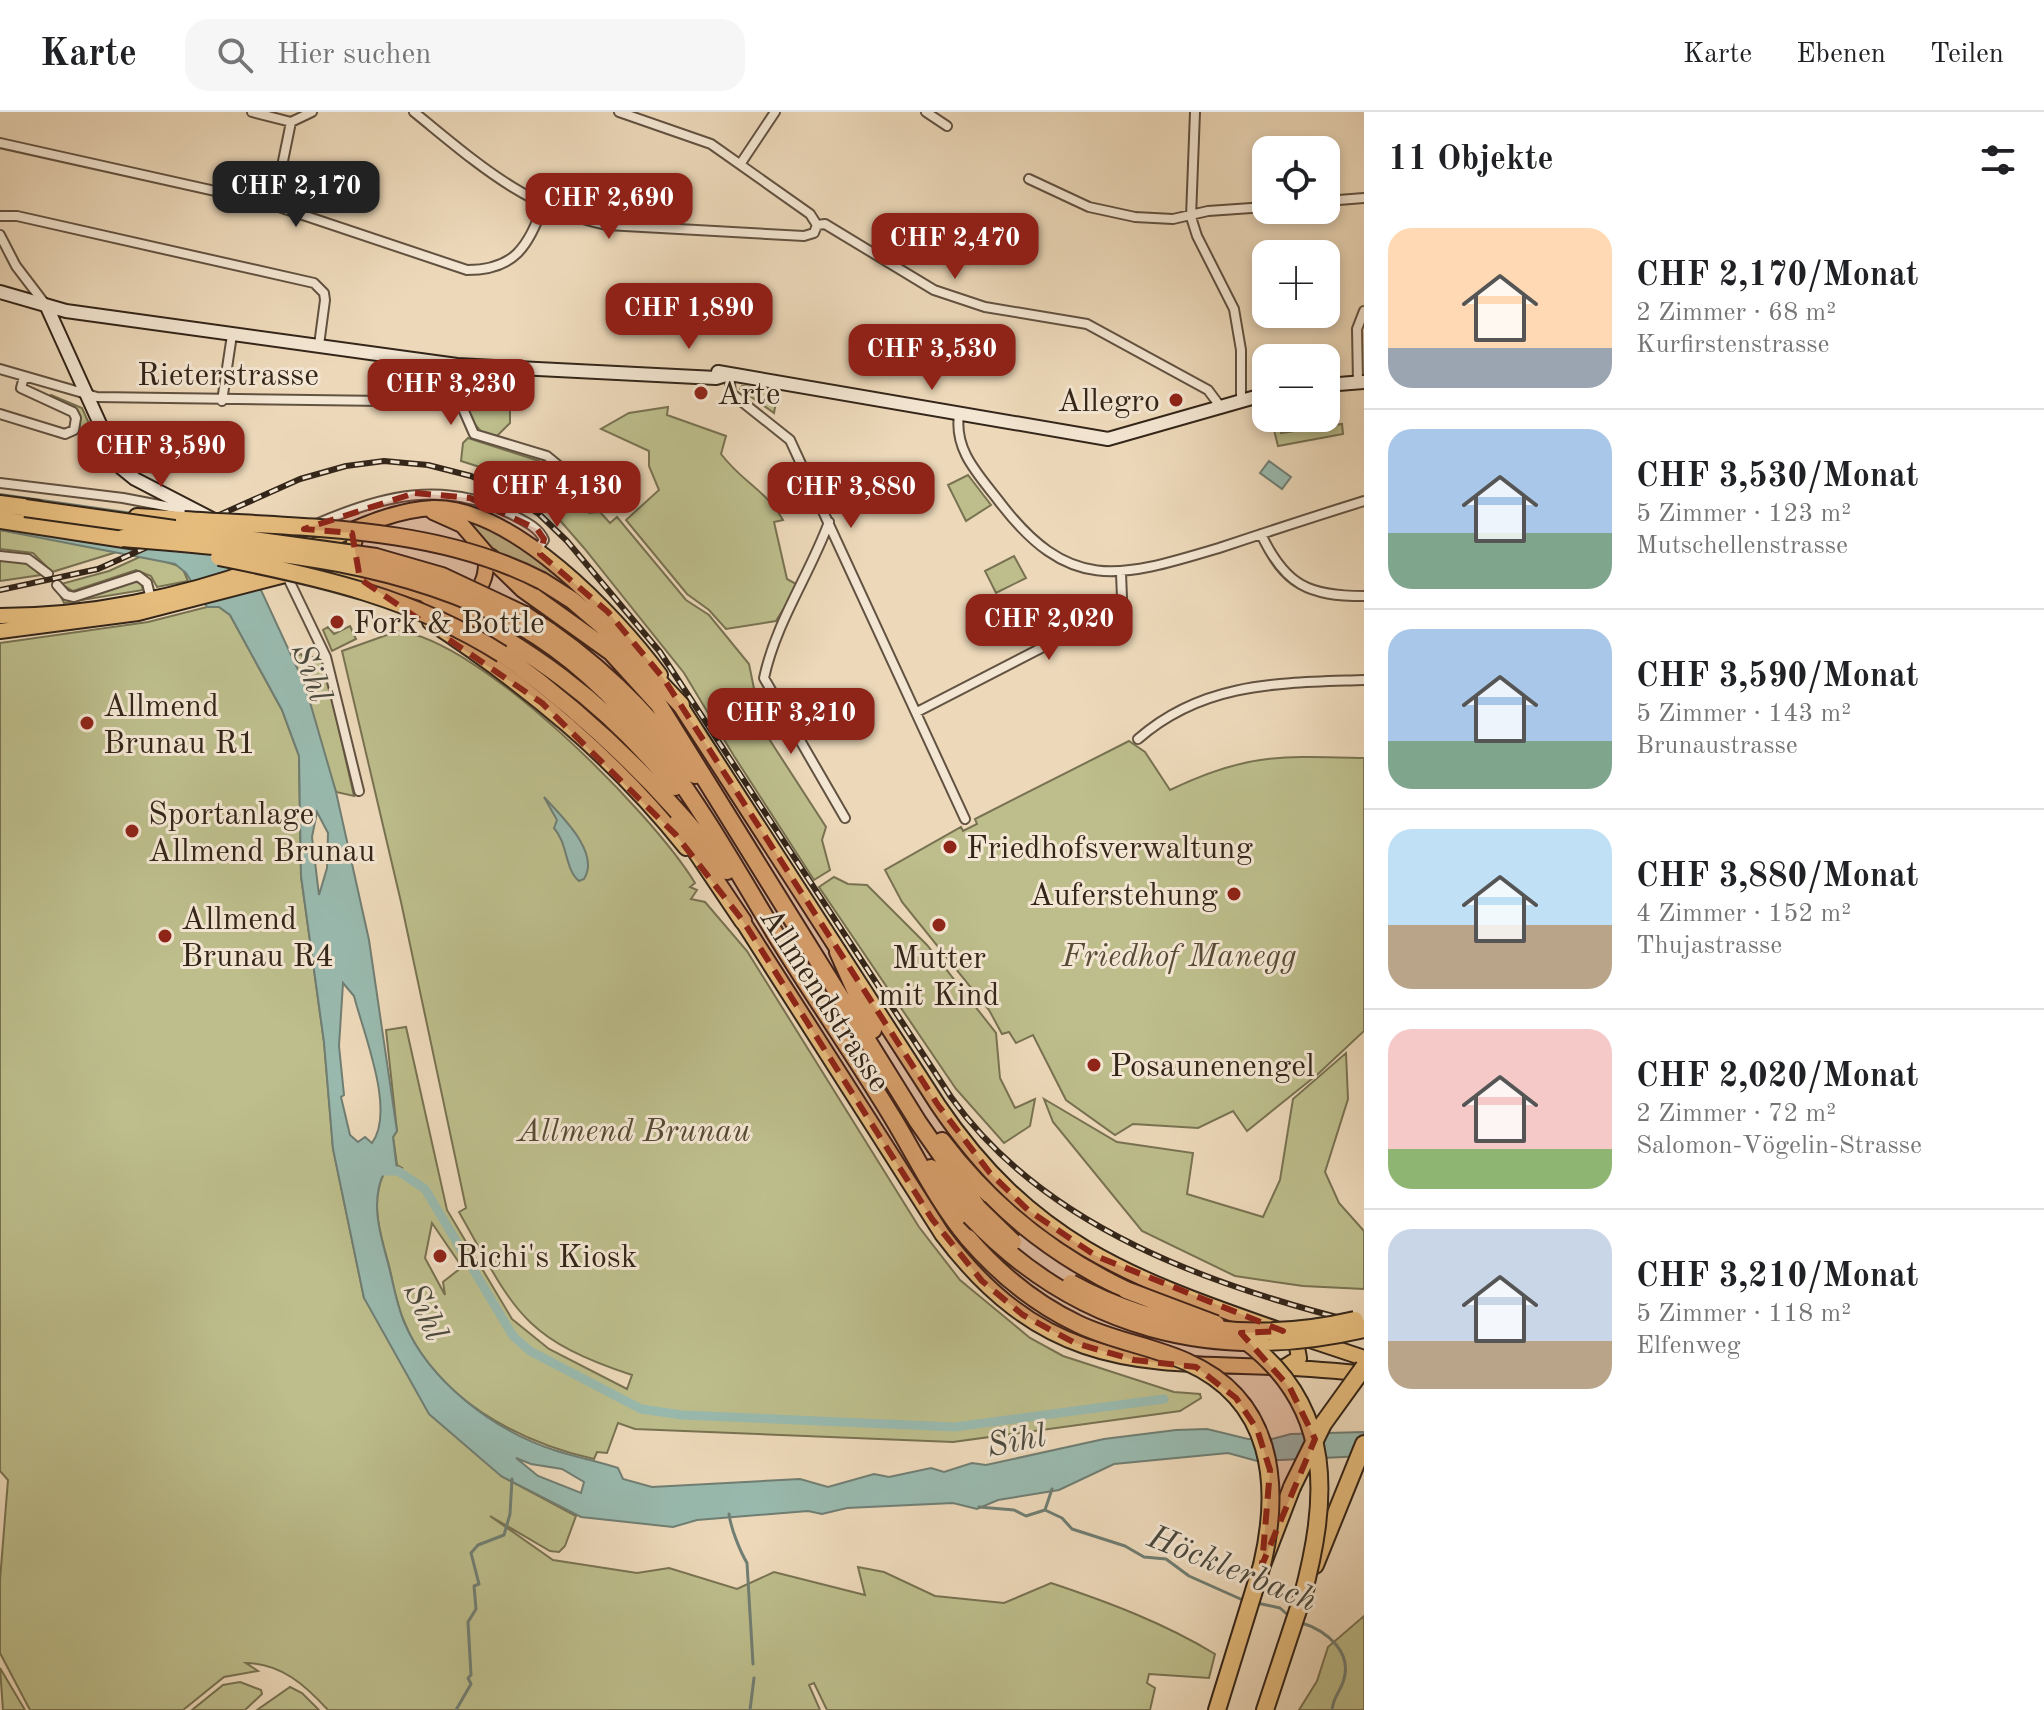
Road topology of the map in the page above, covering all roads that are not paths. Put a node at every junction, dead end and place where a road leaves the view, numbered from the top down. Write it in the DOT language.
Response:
graph roads {
  1 [pos="252,112"];
  2 [pos="312,112"];
  3 [pos="414,112"];
  4 [pos="619,112"];
  5 [pos="775,112"];
  6 [pos="926,112"];
  7 [pos="1195,112"];
  8 [pos="291,122"];
  9 [pos="947,126"];
  10 [pos="0,143"];
  11 [pos="741,163"];
  12 [pos="1029,179"];
  13 [pos="1364,198"];
  14 [pos="1340,200"];
  15 [pos="274,205"];
  16 [pos="543,207"];
  17 [pos="1252,208"];
  18 [pos="0,216"];
  19 [pos="1191,217"];
  20 [pos="817,225"];
  21 [pos="0,235"];
  22 [pos="0,292"];
  23 [pos="47,307"];
  24 [pos="1364,311"];
  25 [pos="232,335"];
  26 [pos="319,345"];
  27 [pos="466,365"];
  28 [pos="0,369"];
  29 [pos="728,375"];
  30 [pos="24,377"];
  31 [pos="1361,382"];
  32 [pos="1340,384"];
  33 [pos="86,396"];
  34 [pos="1252,397"];
  35 [pos="1241,399"];
  36 [pos="222,401"];
  37 [pos="460,402"];
  38 [pos="1220,406"];
  39 [pos="0,414"];
  40 [pos="959,415"];
  41 [pos="104,438"];
  42 [pos="203,461"];
  43 [pos="0,483"];
  44 [pos="582,485"];
  45 [pos="1364,501"];
  46 [pos="0,504"];
  47 [pos="25,508"];
  48 [pos="200,510"];
  49 [pos="417,510"];
  50 [pos="0,520"];
  51 [pos="829,522"];
  52 [pos="359,528"];
  53 [pos="1261,534"];
  54 [pos="238,535"];
  55 [pos="123,538"];
  56 [pos="261,545"];
  57 [pos="309,549"];
  58 [pos="536,551"];
  59 [pos="486,553"];
  60 [pos="0,556"];
  61 [pos="1121,573"];
  62 [pos="48,574"];
  63 [pos="286,574"];
  64 [pos="258,575"];
  65 [pos="360,579"];
  66 [pos="57,585"];
  67 [pos="192,596"];
  68 [pos="428,596"];
  69 [pos="1364,596"];
  70 [pos="151,599"];
  71 [pos="0,616"];
  72 [pos="522,620"];
  73 [pos="605,629"];
  74 [pos="0,631"];
  75 [pos="1364,680"];
  76 [pos="681,705"];
  77 [pos="917,712"];
  78 [pos="1138,739"];
  79 [pos="626,759"];
  80 [pos="359,791"];
  81 [pos="845,818"];
  82 [pos="965,819"];
  83 [pos="735,827"];
  84 [pos="728,855"];
  85 [pos="771,884"];
  86 [pos="743,921"];
  87 [pos="777,936"];
  88 [pos="838,952"];
  89 [pos="884,1063"];
  90 [pos="898,1082"];
  91 [pos="894,1120"];
  92 [pos="980,1207"];
  93 [pos="1364,1318"];
  94 [pos="1364,1329"];
  95 [pos="1295,1336"];
  96 [pos="1364,1358"];
  97 [pos="1364,1367"];
  98 [pos="1283,1368"];
  99 [pos="1364,1374"];
  100 [pos="1364,1444"];
  101 [pos="1262,1565"];
  102 [pos="1302,1598"];
  103 [pos="1217,1710"];
  104 [pos="1265,1710"];
  1 -- 8 [label="street"];
  2 -- 8 [label="street"];
  3 -- 16 [label="street"];
  4 -- 11 [label="street"];
  5 -- 11 [label="street"];
  6 -- 9 [label="street"];
  7 -- 19 [label="street"];
  8 -- 15 [label="street"];
  10 -- 15 [label="street"];
  11 -- 20 [label="street"];
  12 -- 19 [label="street"];
  13 -- 14 [label="street"];
  15 -- 16 [label="street"];
  16 -- 20 [label="street"];
  17 -- 19 [label="street"];
  18 -- 26 [label="street"];
  19 -- 35 [label="street"];
  20 -- 38 [label="street"];
  21 -- 23 [label="street"];
  22 -- 23 [label="street"];
  23 -- 25 [label="street"];
  23 -- 33 [label="street"];
  24 -- 31 [label="street"];
  25 -- 26 [label="street"];
  25 -- 36 [label="street"];
  26 -- 27 [label="street"];
  27 -- 29 [label="street"];
  27 -- 37 [label="street"];
  28 -- 30 [label="street, Rieterstrasse"];
  29 -- 40 [label="street"];
  29 -- 51 [label="street"];
  30 -- 33 [label="street, Rieterstrasse"];
  30 -- 39 [label="street"];
  31 -- 32 [label="street"];
  33 -- 36 [label="street, Rieterstrasse"];
  33 -- 41 [label="street"];
  34 -- 35 [label="street"];
  35 -- 38 [label="street"];
  36 -- 37 [label="street, Rieterstrasse"];
  37 -- 44 [label="street"];
  38 -- 40 [label="street"];
  40 -- 61 [label="street"];
  41 -- 42 [label="street"];
  41 -- 48 [label="street"];
  43 -- 48 [label="street"];
  45 -- 53 [label="street"];
  46 -- 47 [label="highway"];
  47 -- 72 [label="highway, bridge"];
  47 -- 73 [label="highway, bridge"];
  48 -- 54 [label="street"];
  49 -- 52 [label="main road, Allmendstrasse"];
  49 -- 58 [label="main road, Allmendstrasse"];
  49 -- 59 [label="main road"];
  50 -- 55 [label="highway"];
  51 -- 77 [label="street"];
  51 -- 81 [label="street"];
  52 -- 57 [label="main road, Allmendstrasse"];
  52 -- 65 [label="main road"];
  53 -- 61 [label="street"];
  53 -- 69 [label="street"];
  54 -- 56 [label="street"];
  54 -- 64 [label="street"];
  55 -- 72 [label="highway, bridge"];
  55 -- 79 [label="highway, bridge"];
  56 -- 57 [label="street"];
  56 -- 58 [label="street, Allmendstrasse"];
  57 -- 64 [label="main road, Allmendstrasse"];
  58 -- 76 [label="main road, Allmendstrasse"];
  59 -- 68 [label="main road"];
  59 -- 83 [label="highway"];
  60 -- 62 [label="street"];
  61 -- 77 [label="street"];
  63 -- 64 [label="main road, Allmendstrasse"];
  63 -- 65 [label="main road, Allmendstrasse"];
  63 -- 80 [label="street"];
  64 -- 67 [label="main road"];
  65 -- 68 [label="main road"];
  65 -- 86 [label="main road, Allmendstrasse"];
  66 -- 70 [label="street"];
  67 -- 70 [label="main road"];
  67 -- 74 [label="main road"];
  68 -- 84 [label="highway"];
  70 -- 71 [label="main road"];
  72 -- 83 [label="highway"];
  72 -- 84 [label="highway"];
  73 -- 76 [label="highway"];
  73 -- 85 [label="highway"];
  75 -- 78 [label="street"];
  76 -- 88 [label="main road, Allmendstrasse"];
  77 -- 82 [label="street"];
  79 -- 86 [label="highway"];
  79 -- 87 [label="highway"];
  83 -- 85 [label="highway"];
  84 -- 87 [label="highway"];
  85 -- 89 [label="highway"];
  86 -- 98 [label="main road, Allmendstrasse"];
  87 -- 91 [label="highway"];
  88 -- 90 [label="highway"];
  88 -- 95 [label="main road, Allmendstrasse"];
  89 -- 90 [label="highway"];
  89 -- 92 [label="highway"];
  90 -- 92 [label="highway"];
  91 -- 92 [label="highway"];
  91 -- 101 [label="highway, bridge"];
  92 -- 93 [label="highway, bridge"];
  92 -- 94 [label="highway, bridge"];
  92 -- 102 [label="highway, bridge"];
  95 -- 96 [label="main road, Allmendstrasse"];
  95 -- 98 [label="main road"];
  97 -- 101 [label="highway, bridge"];
  98 -- 99 [label="main road, Allmendstrasse"];
  100 -- 102 [label="highway, bridge"];
  101 -- 103 [label="highway"];
  102 -- 104 [label="highway"];
}
